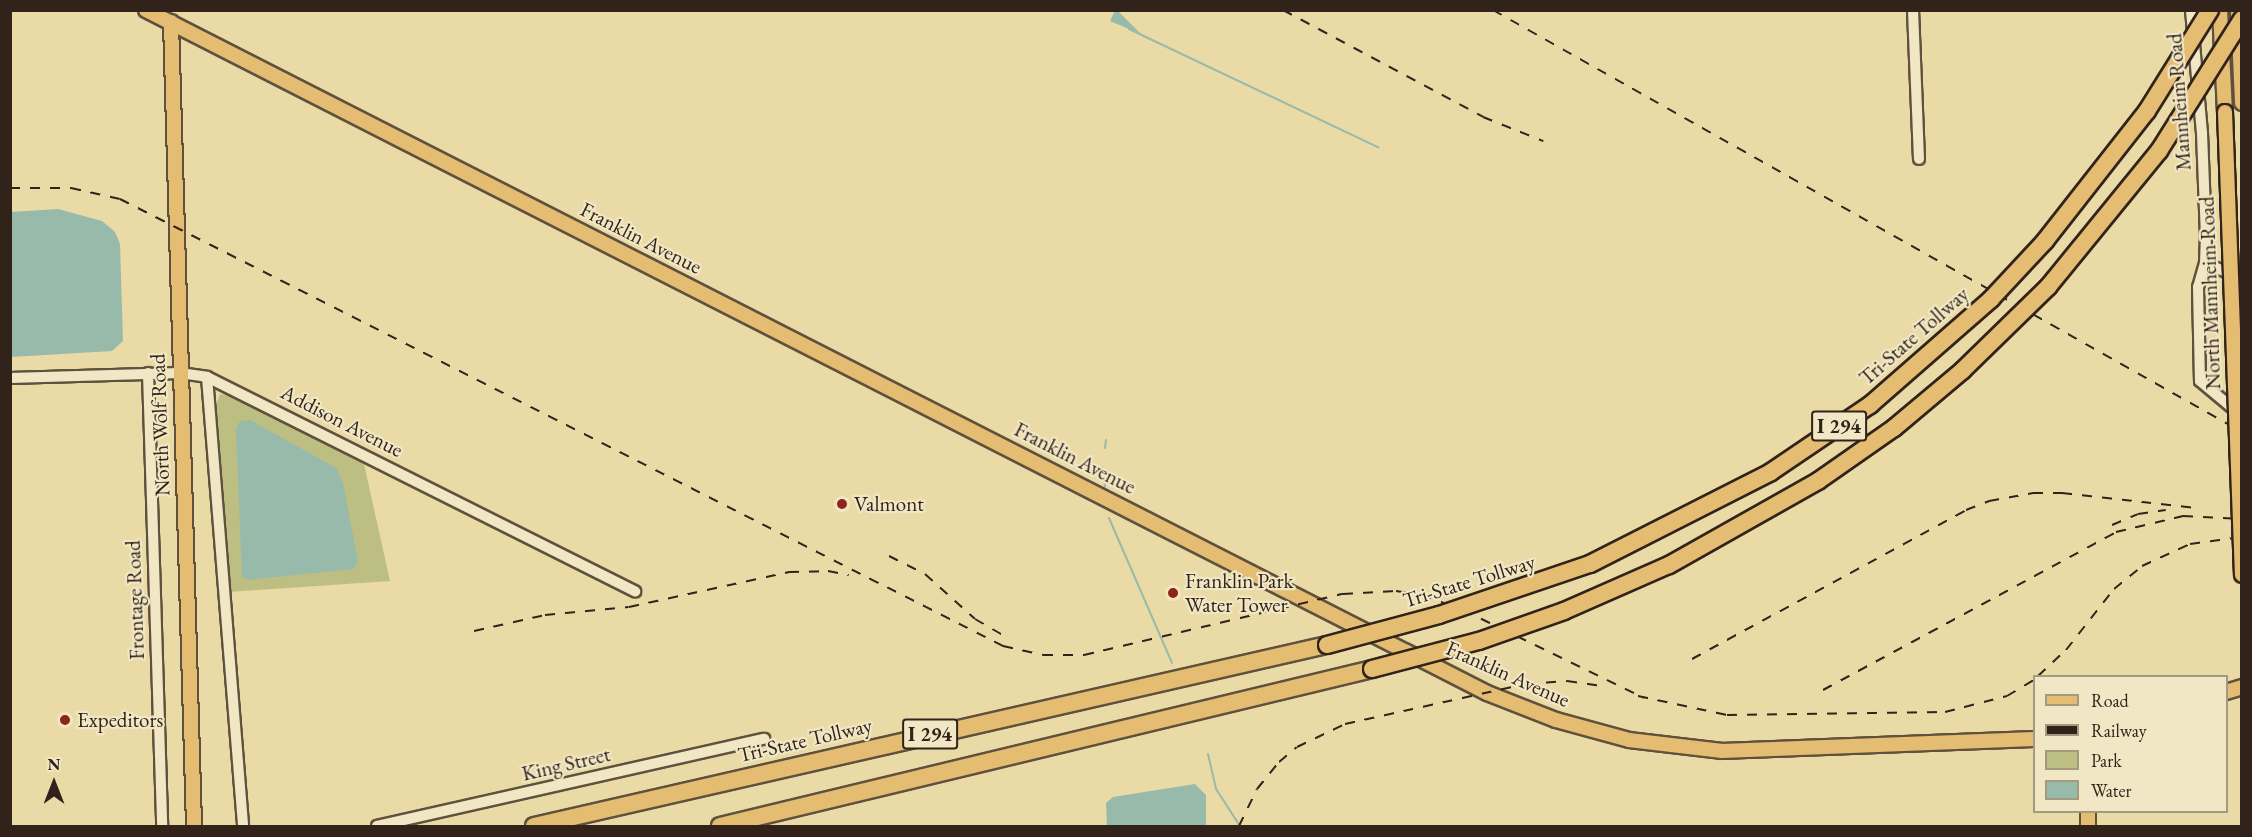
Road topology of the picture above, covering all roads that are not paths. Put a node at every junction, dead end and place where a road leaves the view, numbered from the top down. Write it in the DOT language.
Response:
graph roads {
  1 [pos="146,10"];
  2 [pos="1913,10"];
  3 [pos="2192,10"];
  4 [pos="2210,10"];
  5 [pos="2220,10"];
  6 [pos="2238,10"];
  7 [pos="171,22"];
  8 [pos="2241,25"];
  9 [pos="2241,103"];
  10 [pos="1919,159"];
  11 [pos="2205,263"];
  12 [pos="2241,271"];
  13 [pos="180,372"];
  14 [pos="148,373"];
  15 [pos="207,377"];
  16 [pos="10,378"];
  17 [pos="2241,415"];
  18 [pos="2241,575"];
  19 [pos="635,591"];
  20 [pos="764,739"];
  21 [pos="2033,739"];
  22 [pos="162,826"];
  23 [pos="194,826"];
  24 [pos="243,826"];
  25 [pos="377,826"];
  26 [pos="534,826"];
  27 [pos="720,826"];
  1 -- 7 [label="main road, Franklin Avenue"];
  2 -- 10 [label="street"];
  3 -- 11 [label="street, Mannheim Road"];
  4 -- 26 [label="highway, Tri-State Tollway / I 294, bridge"];
  5 -- 18 [label="main road, North Mannheim Road, bridge"];
  6 -- 8 [label="main road"];
  7 -- 13 [label="main road, North Wolf Road"];
  7 -- 21 [label="main road, Franklin Avenue"];
  8 -- 9 [label="main road"];
  8 -- 27 [label="highway, I 294, bridge"];
  11 -- 12 [label="street"];
  11 -- 17 [label="street, Mannheim Road"];
  13 -- 14 [label="street, Addison Avenue"];
  13 -- 15 [label="street, Addison Avenue"];
  13 -- 23 [label="main road, North Wolf Road"];
  14 -- 16 [label="street, Addison Avenue"];
  14 -- 22 [label="street, Frontage Road"];
  15 -- 19 [label="street, Addison Avenue"];
  15 -- 24 [label="street"];
  20 -- 25 [label="street, King Street"];
}
